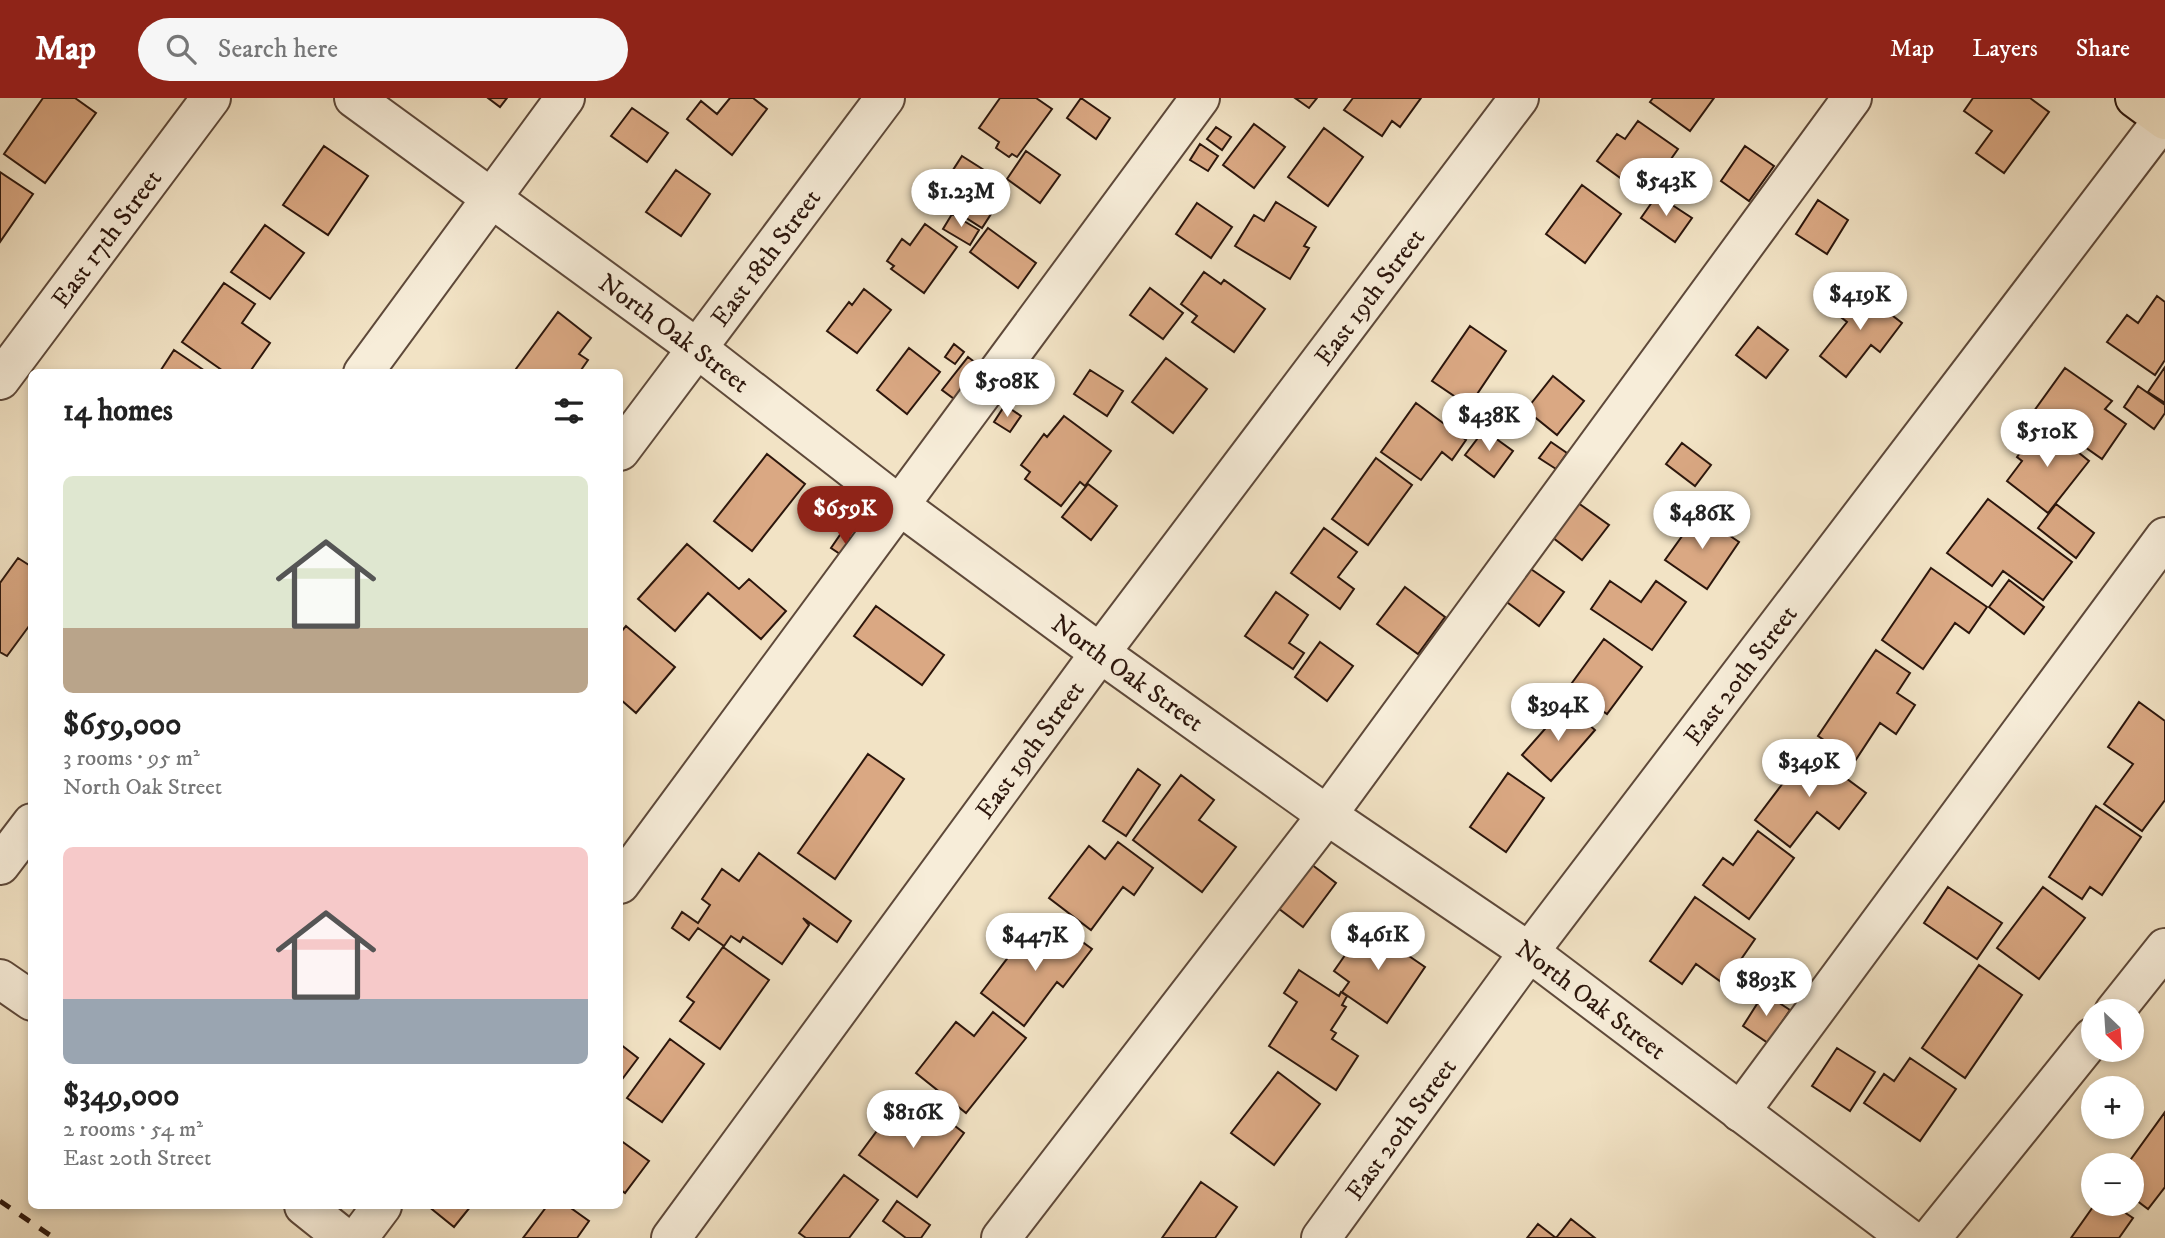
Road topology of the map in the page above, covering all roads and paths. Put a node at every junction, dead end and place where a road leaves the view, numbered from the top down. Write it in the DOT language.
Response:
graph roads {
  1 [pos="211,98"];
  2 [pos="354,98"];
  3 [pos="565,98"];
  4 [pos="885,98"];
  5 [pos="1200,98"];
  6 [pos="1519,98"];
  7 [pos="1852,98"];
  8 [pos="2157,113"];
  9 [pos="491,199"];
  10 [pos="698,349"];
  11 [pos="366,369"];
  12 [pos="0,380"];
  13 [pos="623,447"];
  14 [pos="899,505"];
  15 [pos="2165,537"];
  16 [pos="1100,653"];
  17 [pos="1327,815"];
  18 [pos="28,828"];
  19 [pos="0,866"];
  20 [pos="623,880"];
  21 [pos="2165,948"];
  22 [pos="1530,953"];
  23 [pos="0,979"];
  24 [pos="28,998"];
  25 [pos="2124,999"];
  26 [pos="2081,1052"];
  27 [pos="1740,1112"];
  28 [pos="308,1209"];
  29 [pos="380,1209"];
  30 [pos="344,1238"];
  31 [pos="358,1238"];
  32 [pos="671,1238"];
  33 [pos="1001,1238"];
  34 [pos="1321,1238"];
  35 [pos="1908,1238"];
  36 [pos="1931,1238"];
  1 -- 12 [label="street, East 17th Street"];
  2 -- 9 [label="street, North Oak Street"];
  3 -- 9 [label="street"];
  4 -- 10 [label="street, East 18th Street"];
  5 -- 14 [label="street"];
  6 -- 16 [label="street, East 19th Street"];
  7 -- 17 [label="street"];
  8 -- 22 [label="street, East 20th Street"];
  9 -- 10 [label="street, North Oak Street"];
  9 -- 11 [label="street"];
  10 -- 13 [label="street, East 18th Street"];
  10 -- 14 [label="street, North Oak Street"];
  14 -- 16 [label="street, North Oak Street"];
  14 -- 20 [label="street"];
  15 -- 27 [label="street"];
  16 -- 17 [label="street, North Oak Street"];
  16 -- 32 [label="street, East 19th Street"];
  17 -- 22 [label="street, North Oak Street"];
  17 -- 33 [label="street"];
  18 -- 19 [label="street"];
  21 -- 25 [label="street"];
  22 -- 27 [label="street, North Oak Street"];
  22 -- 34 [label="street, East 20th Street"];
  23 -- 24 [label="street"];
  26 -- 36 [label="street"];
  27 -- 35 [label="street, North Oak Street"];
  28 -- 30 [label="street"];
  29 -- 31 [label="street"];
}
